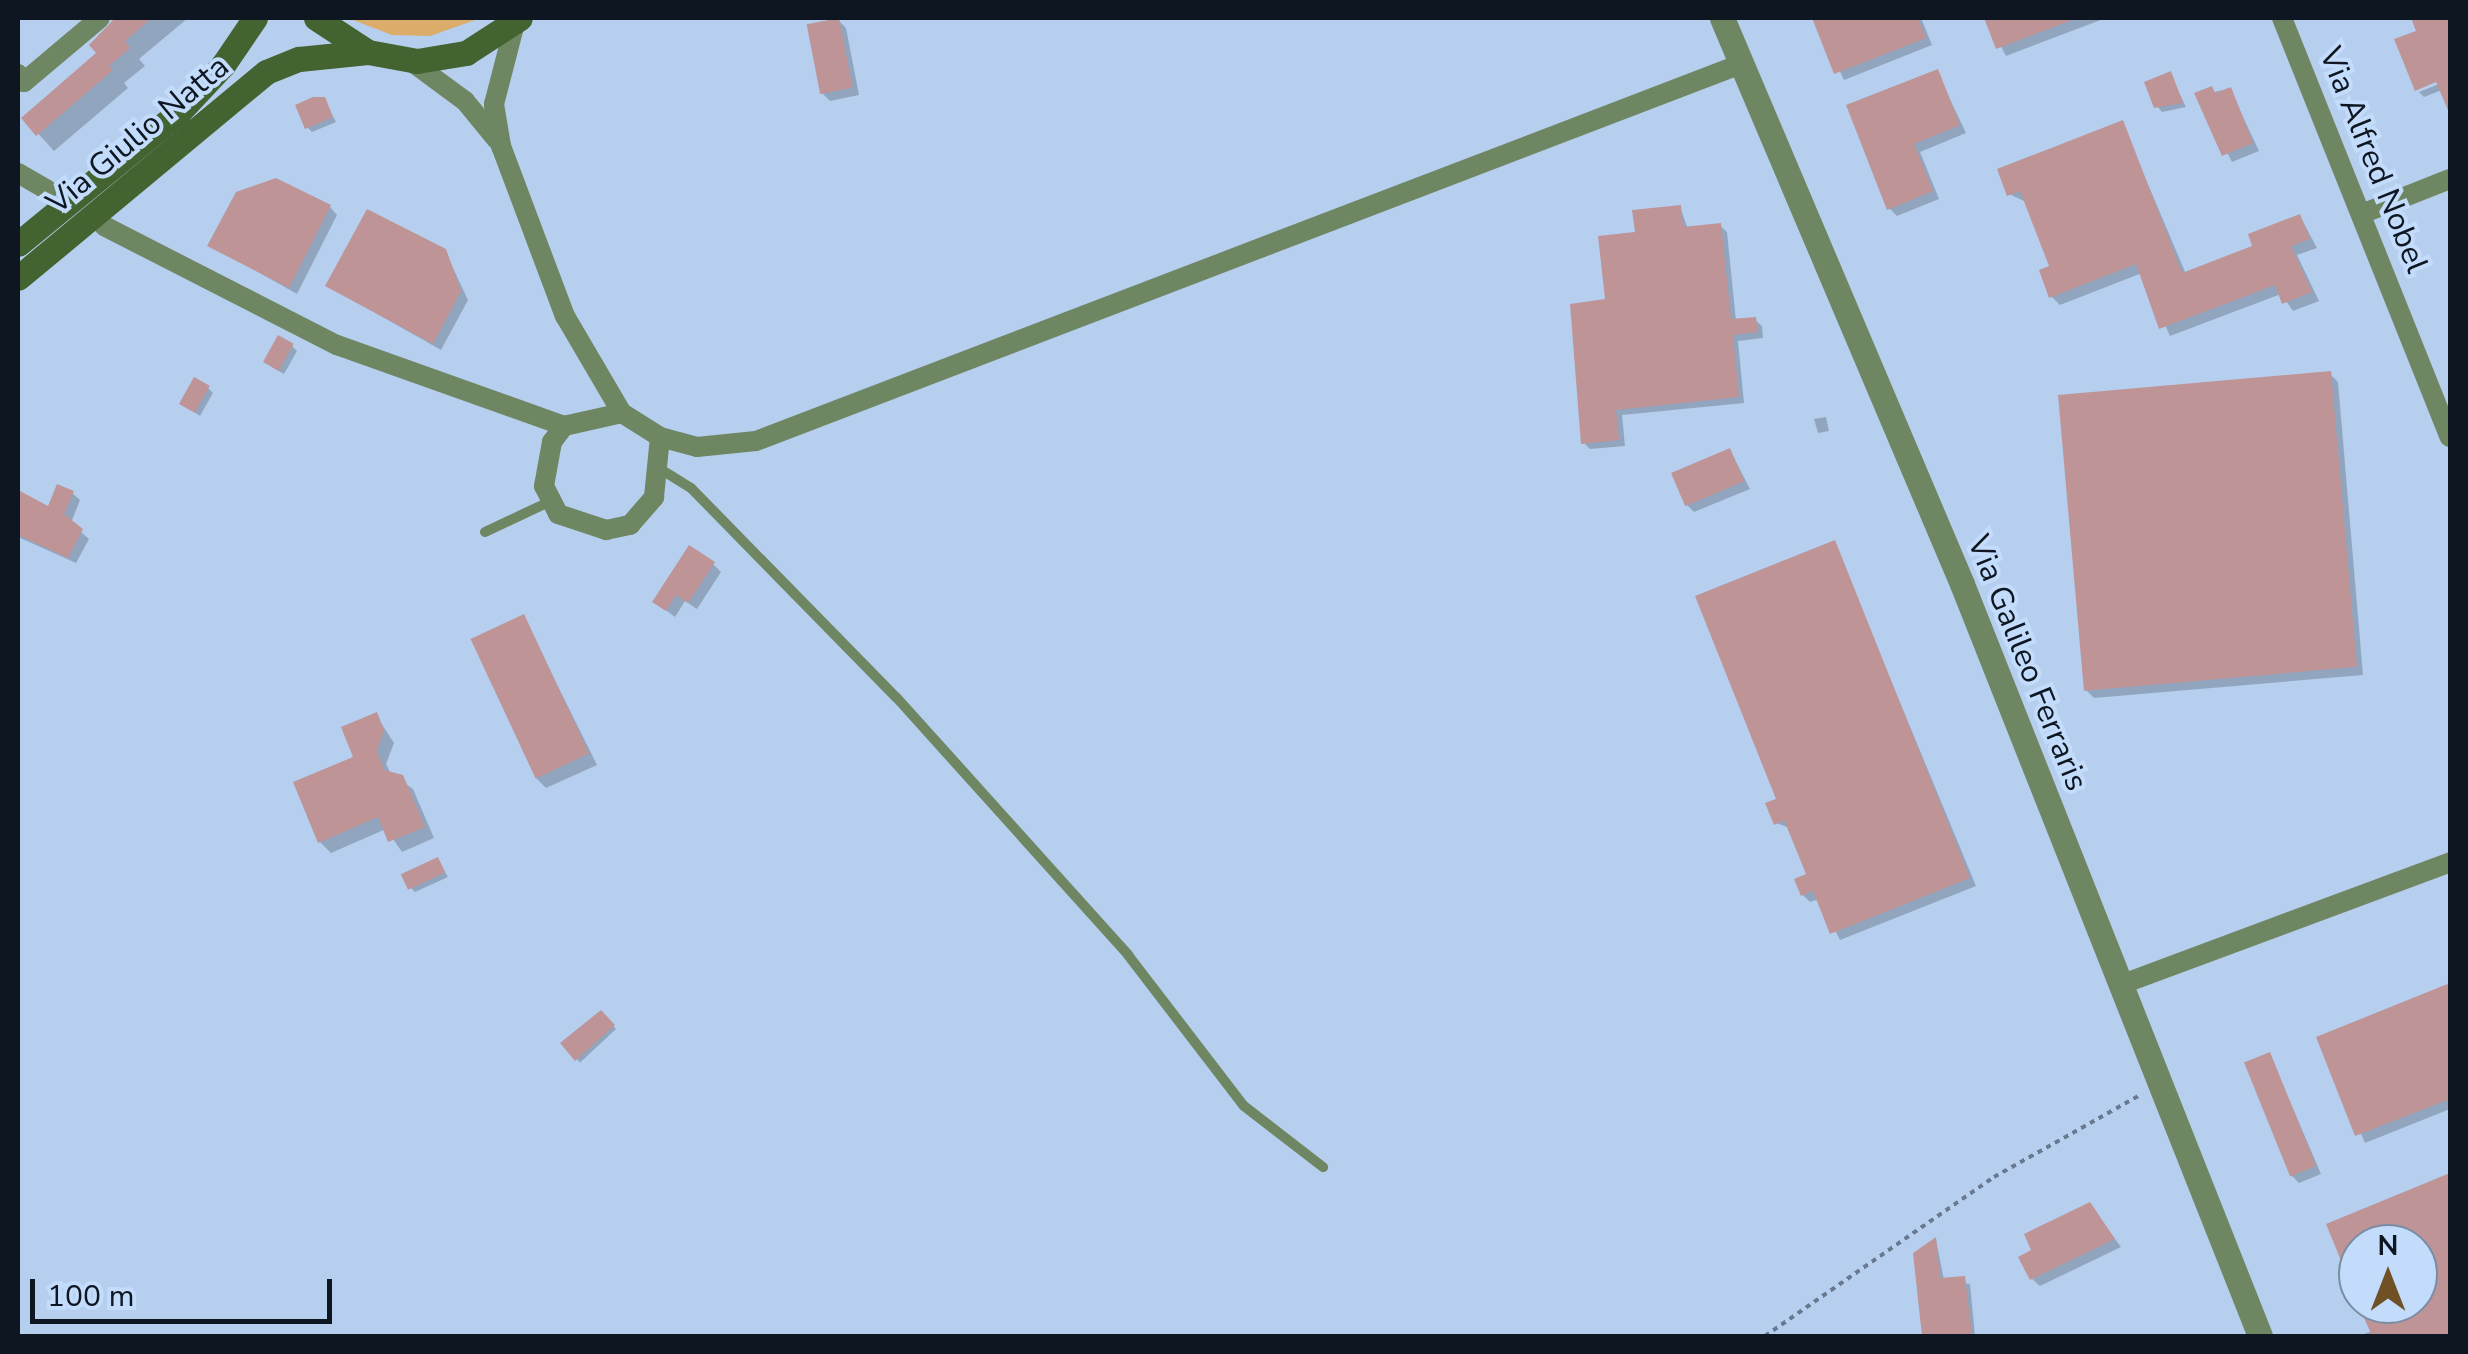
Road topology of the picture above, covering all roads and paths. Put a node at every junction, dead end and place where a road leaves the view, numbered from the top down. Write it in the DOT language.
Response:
graph roads {
  1 [pos="100,18"];
  2 [pos="255,18"];
  3 [pos="316,18"];
  4 [pos="1722,18"];
  5 [pos="2282,18"];
  6 [pos="518,20"];
  7 [pos="368,52"];
  8 [pos="408,59"];
  9 [pos="1741,64"];
  10 [pos="21,78"];
  11 [pos="501,146"];
  12 [pos="18,173"];
  13 [pos="2450,179"];
  14 [pos="46,190"];
  15 [pos="2364,212"];
  16 [pos="104,226"];
  17 [pos="18,244"];
  18 [pos="18,278"];
  19 [pos="622,413"];
  20 [pos="564,426"];
  21 [pos="660,437"];
  22 [pos="2450,437"];
  23 [pos="662,470"];
  24 [pos="551,501"];
  25 [pos="485,532"];
  26 [pos="2450,862"];
  27 [pos="2120,985"];
  28 [pos="2159,1084"];
  29 [pos="1323,1167"];
  30 [pos="1765,1336"];
  31 [pos="2260,1336"];
  1 -- 10 [label="street"];
  2 -- 17 [label="main road, Via Giulio Natta"];
  3 -- 7 [label="main road"];
  4 -- 9 [label="street, Via Galileo Ferraris"];
  5 -- 15 [label="street, Via Alfred Nobel"];
  6 -- 8 [label="main road"];
  6 -- 11 [label="street"];
  7 -- 8 [label="main road"];
  7 -- 18 [label="main road, Via Giulio Natta"];
  8 -- 11 [label="street"];
  9 -- 21 [label="street"];
  9 -- 27 [label="street, Via Galileo Ferraris"];
  11 -- 19 [label="street"];
  12 -- 14 [label="street"];
  13 -- 15 [label="street"];
  15 -- 22 [label="street, Via Alfred Nobel"];
  16 -- 20 [label="street"];
  19 -- 20 [label="street"];
  19 -- 21 [label="street"];
  20 -- 24 [label="street"];
  21 -- 23 [label="street"];
  23 -- 24 [label="street"];
  23 -- 29 [label="lane"];
  24 -- 25 [label="lane"];
  26 -- 27 [label="street"];
  27 -- 28 [label="street, Via Galileo Ferraris"];
  28 -- 30 [label="path"];
  28 -- 31 [label="street, Via Galileo Ferraris"];
}
